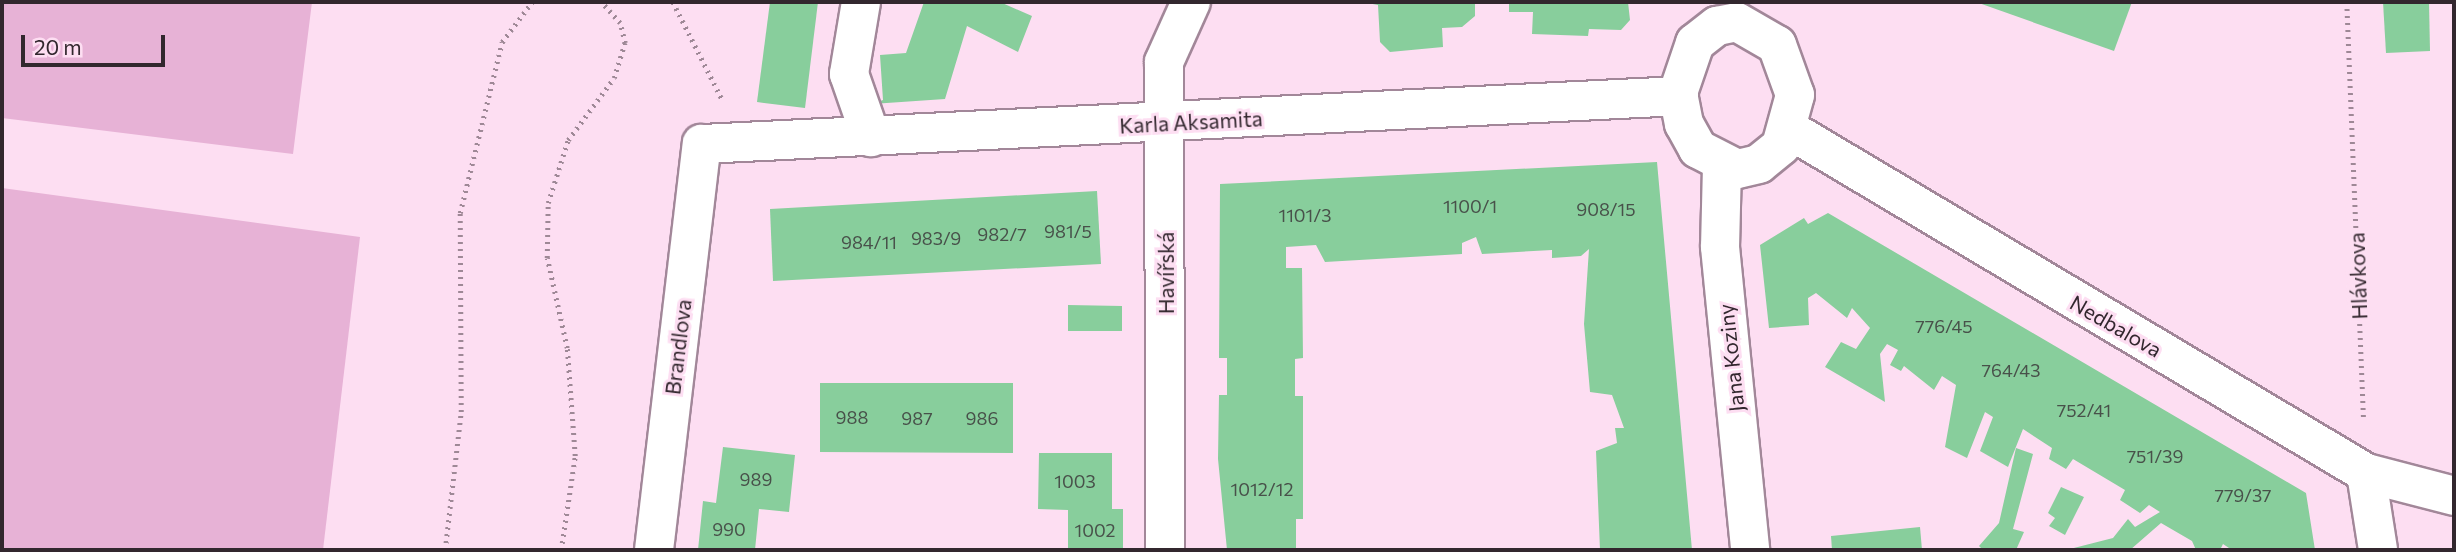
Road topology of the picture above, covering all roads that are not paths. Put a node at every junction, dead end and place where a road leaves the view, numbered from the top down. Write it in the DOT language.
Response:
graph roads {
  1 [pos="862,2"];
  2 [pos="1191,2"];
  3 [pos="1728,12"];
  4 [pos="1679,96"];
  5 [pos="1166,125"];
  6 [pos="1790,130"];
  7 [pos="871,137"];
  8 [pos="720,143"];
  9 [pos="1722,166"];
  10 [pos="2366,473"];
  11 [pos="2454,496"];
  12 [pos="654,550"];
  13 [pos="1165,550"];
  14 [pos="1750,550"];
  15 [pos="2378,550"];
  1 -- 7 [label="street"];
  2 -- 5 [label="street, Havířská"];
  3 -- 4 [label="street"];
  3 -- 6 [label="street"];
  4 -- 5 [label="street, Karla Aksamita"];
  4 -- 9 [label="street"];
  5 -- 7 [label="street, Karla Aksamita"];
  5 -- 13 [label="street, Havířská"];
  6 -- 9 [label="street"];
  6 -- 10 [label="street, Nedbalova"];
  7 -- 8 [label="street, Karla Aksamita"];
  8 -- 12 [label="street, Brandlova"];
  9 -- 14 [label="street, Jana Koziny"];
  10 -- 11 [label="street, Nedbalova"];
  10 -- 15 [label="street"];
}
